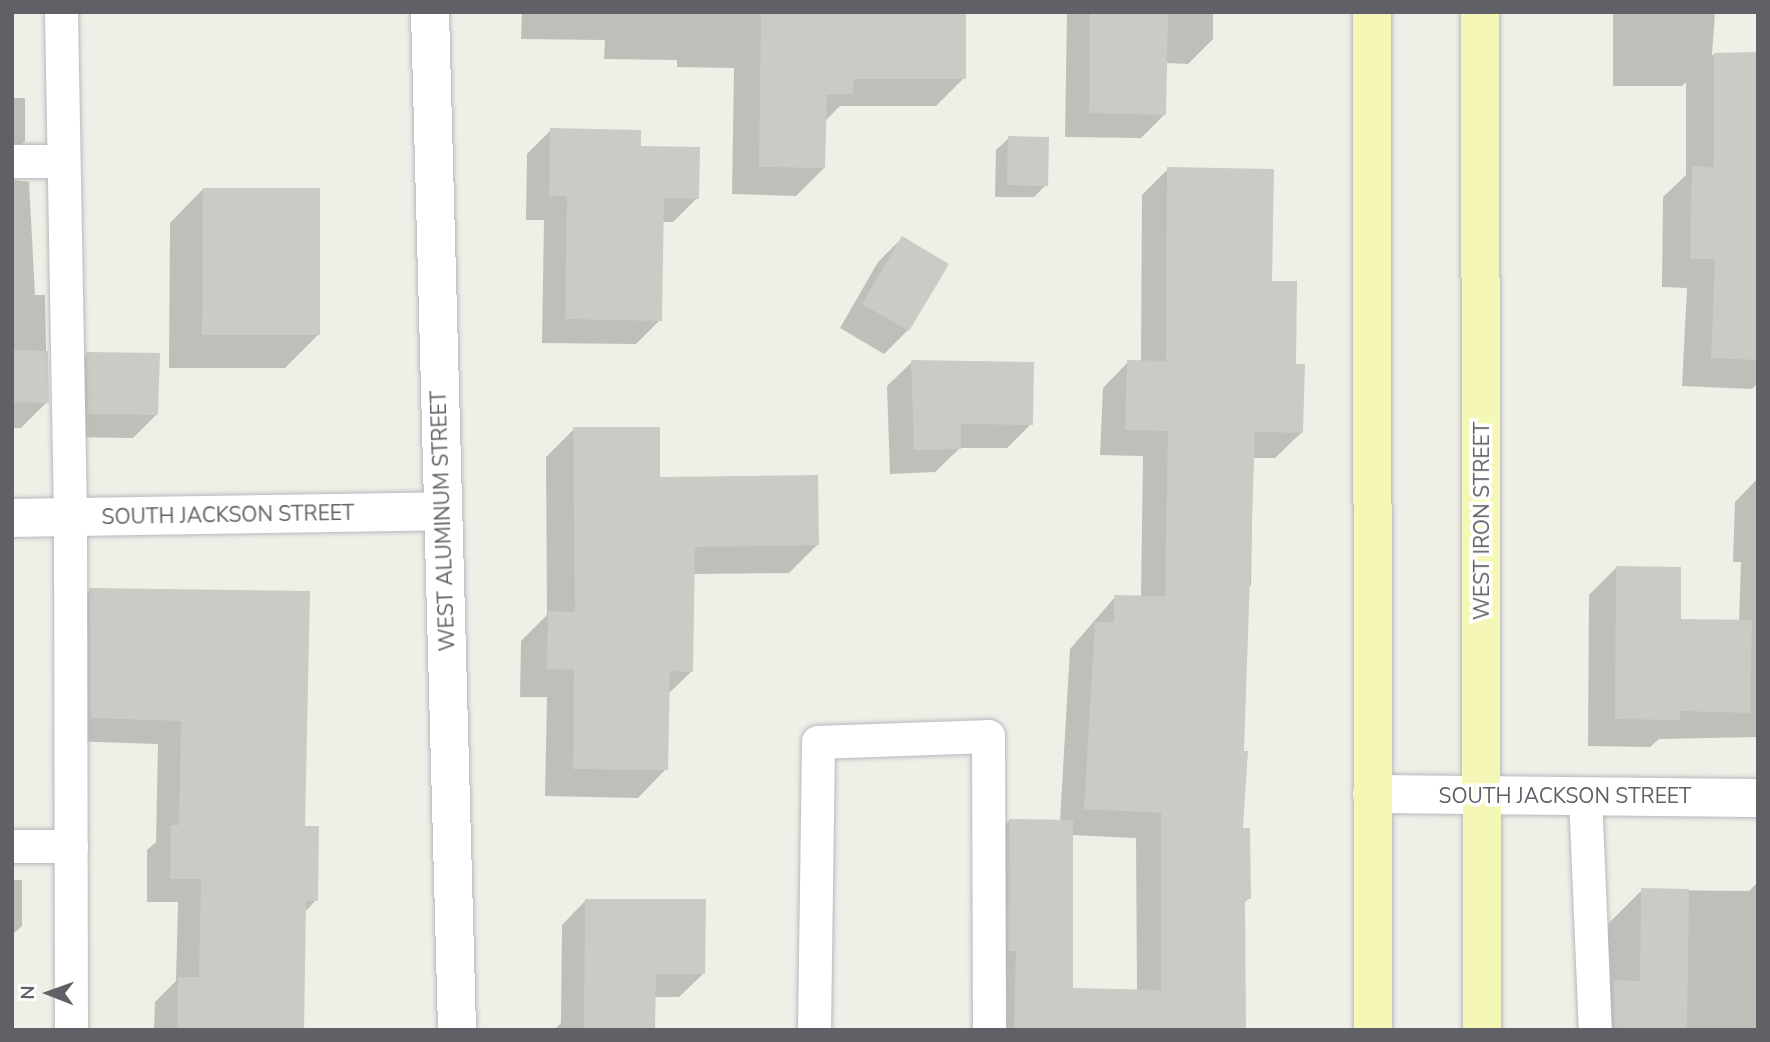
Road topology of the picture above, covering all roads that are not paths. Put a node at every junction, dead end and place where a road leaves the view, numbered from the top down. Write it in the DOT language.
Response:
graph roads {
  1 [pos="61,12"];
  2 [pos="430,12"];
  3 [pos="1372,12"];
  4 [pos="1480,12"];
  5 [pos="12,160"];
  6 [pos="63,161"];
  7 [pos="443,512"];
  8 [pos="12,518"];
  9 [pos="70,518"];
  10 [pos="1372,794"];
  11 [pos="1585,795"];
  12 [pos="1483,796"];
  13 [pos="1758,798"];
  14 [pos="12,846"];
  15 [pos="71,846"];
  16 [pos="71,1030"];
  17 [pos="457,1030"];
  18 [pos="814,1030"];
  19 [pos="989,1030"];
  20 [pos="1373,1030"];
  21 [pos="1482,1030"];
  22 [pos="1595,1030"];
  1 -- 6 [label="lane"];
  2 -- 7 [label="street, WEST ALUMINUM STREET"];
  3 -- 10 [label="main road"];
  4 -- 12 [label="main road, WEST IRON STREET"];
  5 -- 6 [label="lane"];
  6 -- 9 [label="lane"];
  7 -- 9 [label="street, SOUTH JACKSON STREET"];
  7 -- 17 [label="street, WEST ALUMINUM STREET"];
  8 -- 9 [label="street, SOUTH JACKSON STREET"];
  9 -- 15 [label="lane"];
  10 -- 12 [label="street, SOUTH JACKSON STREET"];
  10 -- 20 [label="main road"];
  11 -- 12 [label="street, SOUTH JACKSON STREET"];
  11 -- 13 [label="street, SOUTH JACKSON STREET"];
  11 -- 22 [label="lane"];
  12 -- 21 [label="main road, WEST IRON STREET"];
  14 -- 15 [label="lane"];
  15 -- 16 [label="lane"];
  18 -- 19 [label="lane"];
}
